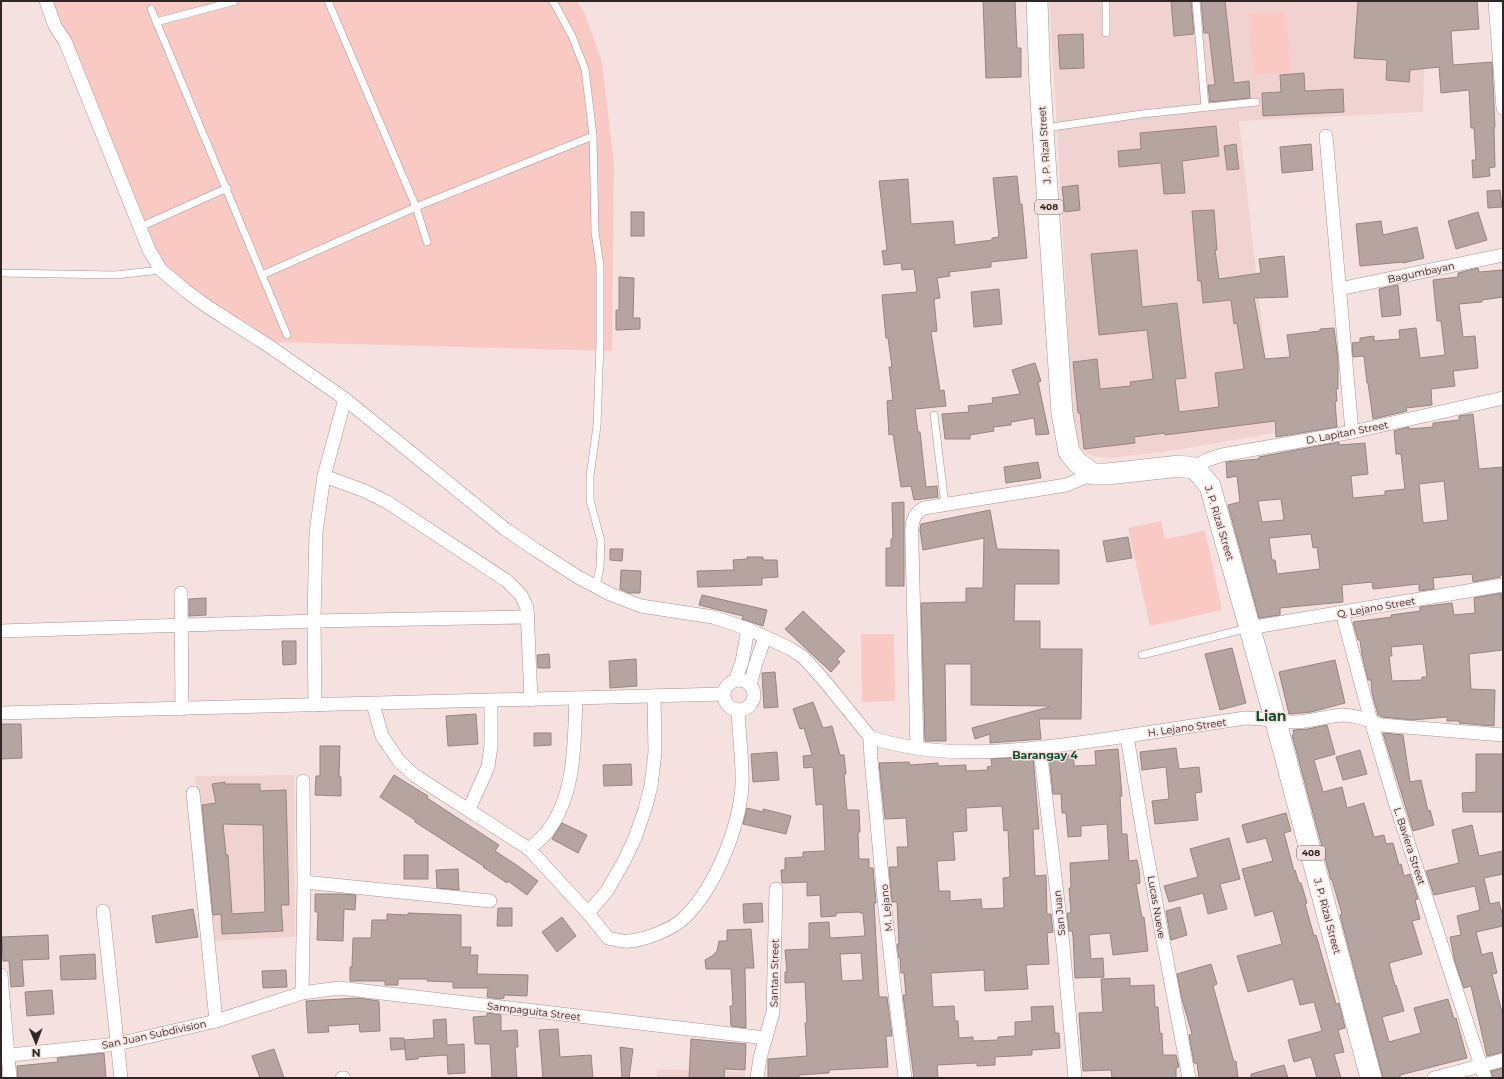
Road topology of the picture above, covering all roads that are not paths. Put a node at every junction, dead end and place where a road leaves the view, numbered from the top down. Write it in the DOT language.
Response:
graph roads {
  1 [pos="46,1"];
  2 [pos="235,1"];
  3 [pos="328,1"];
  4 [pos="553,1"];
  5 [pos="1037,1"];
  6 [pos="1106,1"];
  7 [pos="1196,1"];
  8 [pos="1495,1"];
  9 [pos="151,9"];
  10 [pos="156,22"];
  11 [pos="1106,34"];
  12 [pos="1256,102"];
  13 [pos="1205,107"];
  14 [pos="1503,108"];
  15 [pos="1043,128"];
  16 [pos="593,136"];
  17 [pos="1326,136"];
  18 [pos="226,188"];
  19 [pos="416,207"];
  20 [pos="140,227"];
  21 [pos="427,242"];
  22 [pos="1503,255"];
  23 [pos="161,270"];
  24 [pos="1,273"];
  25 [pos="262,275"];
  26 [pos="1339,289"];
  27 [pos="287,335"];
  28 [pos="1503,398"];
  29 [pos="345,399"];
  30 [pos="934,415"];
  31 [pos="1352,432"];
  32 [pos="1193,468"];
  33 [pos="1093,474"];
  34 [pos="324,476"];
  35 [pos="945,505"];
  36 [pos="1503,585"];
  37 [pos="596,586"];
  38 [pos="181,593"];
  39 [pos="1342,612"];
  40 [pos="528,617"];
  41 [pos="314,621"];
  42 [pos="181,625"];
  43 [pos="1249,628"];
  44 [pos="748,629"];
  45 [pos="1,631"];
  46 [pos="765,637"];
  47 [pos="1142,655"];
  48 [pos="735,681"];
  49 [pos="750,685"];
  50 [pos="723,694"];
  51 [pos="654,696"];
  52 [pos="576,698"];
  53 [pos="491,700"];
  54 [pos="531,700"];
  55 [pos="373,704"];
  56 [pos="315,705"];
  57 [pos="182,709"];
  58 [pos="738,710"];
  59 [pos="1,714"];
  60 [pos="1371,721"];
  61 [pos="1276,722"];
  62 [pos="1503,735"];
  63 [pos="1128,736"];
  64 [pos="870,737"];
  65 [pos="917,748"];
  66 [pos="1040,749"];
  67 [pos="303,781"];
  68 [pos="193,793"];
  69 [pos="469,809"];
  70 [pos="529,849"];
  71 [pos="304,882"];
  72 [pos="776,889"];
  73 [pos="490,901"];
  74 [pos="103,911"];
  75 [pos="588,913"];
  76 [pos="1,975"];
  77 [pos="302,993"];
  78 [pos="216,1021"];
  79 [pos="766,1038"];
  80 [pos="117,1044"];
  81 [pos="4,1056"];
  82 [pos="1503,1060"];
  83 [pos="1481,1065"];
  84 [pos="10,1078"];
  85 [pos="121,1078"];
  86 [pos="757,1078"];
  87 [pos="905,1078"];
  88 [pos="1075,1078"];
  89 [pos="1189,1078"];
  90 [pos="1371,1078"];
  91 [pos="1434,1078"];
  92 [pos="1485,1078"];
  1 -- 20 [label="street"];
  2 -- 10 [label="lane"];
  3 -- 19 [label="lane"];
  4 -- 16 [label="lane"];
  5 -- 15 [label="main road, J. P. Rizal Street / 408"];
  6 -- 11 [label="lane"];
  7 -- 13 [label="lane"];
  8 -- 14 [label="street"];
  9 -- 10 [label="lane"];
  10 -- 18 [label="lane"];
  12 -- 13 [label="lane"];
  13 -- 15 [label="lane"];
  15 -- 33 [label="main road, J. P. Rizal Street / 408"];
  16 -- 19 [label="lane"];
  16 -- 37 [label="lane"];
  17 -- 26 [label="street"];
  18 -- 20 [label="lane"];
  18 -- 25 [label="lane"];
  19 -- 21 [label="lane"];
  19 -- 25 [label="lane"];
  20 -- 23 [label="street"];
  22 -- 26 [label="street, Bagumbayan"];
  23 -- 24 [label="lane"];
  23 -- 29 [label="street"];
  25 -- 27 [label="lane"];
  26 -- 31 [label="street"];
  28 -- 31 [label="street, D. Lapitan Street"];
  29 -- 34 [label="street"];
  29 -- 37 [label="street"];
  30 -- 35 [label="lane"];
  31 -- 32 [label="street, D. Lapitan Street"];
  32 -- 33 [label="main road"];
  32 -- 43 [label="main road, J. P. Rizal Street / 408"];
  33 -- 35 [label="street"];
  34 -- 40 [label="street"];
  34 -- 41 [label="street"];
  35 -- 65 [label="street"];
  36 -- 39 [label="street, Q. Lejano Street"];
  37 -- 44 [label="street"];
  38 -- 42 [label="street"];
  39 -- 43 [label="street, Q. Lejano Street"];
  39 -- 60 [label="street, L. Baviera Street"];
  40 -- 41 [label="street"];
  40 -- 54 [label="street"];
  41 -- 42 [label="street"];
  41 -- 56 [label="street"];
  42 -- 45 [label="street"];
  42 -- 57 [label="street"];
  43 -- 47 [label="lane"];
  43 -- 61 [label="main road, J. P. Rizal Street / 408"];
  44 -- 46 [label="street"];
  44 -- 48 [label="street"];
  46 -- 49 [label="street"];
  46 -- 64 [label="street"];
  48 -- 49 [label="street"];
  48 -- 50 [label="street"];
  49 -- 58 [label="street"];
  50 -- 51 [label="street"];
  50 -- 58 [label="street"];
  51 -- 52 [label="street"];
  51 -- 75 [label="street"];
  52 -- 54 [label="street"];
  52 -- 70 [label="street"];
  53 -- 54 [label="street"];
  53 -- 55 [label="street"];
  53 -- 69 [label="street"];
  55 -- 56 [label="street"];
  55 -- 69 [label="street"];
  56 -- 57 [label="street"];
  57 -- 59 [label="street"];
  58 -- 75 [label="street"];
  60 -- 61 [label="street, H. Lejano Street"];
  60 -- 62 [label="street, H. Lejano Street"];
  60 -- 83 [label="street, L. Baviera Street"];
  61 -- 63 [label="street, H. Lejano Street"];
  61 -- 90 [label="main road, J. P. Rizal Street / 408"];
  63 -- 66 [label="street, H. Lejano Street"];
  63 -- 89 [label="street, Lucas Nueve"];
  64 -- 65 [label="street, H. Lejano Street"];
  64 -- 87 [label="street, M. Lejano"];
  65 -- 66 [label="street, H. Lejano Street"];
  66 -- 88 [label="street, San Juan"];
  67 -- 71 [label="street"];
  68 -- 78 [label="street"];
  69 -- 70 [label="street"];
  70 -- 75 [label="street"];
  71 -- 73 [label="street"];
  71 -- 77 [label="street"];
  72 -- 79 [label="street, Santan Street"];
  74 -- 80 [label="street"];
  76 -- 81 [label="street"];
  77 -- 78 [label="street, San Juan Subdivision"];
  77 -- 79 [label="street, Sampaguita Street"];
  78 -- 80 [label="street, San Juan Subdivision"];
  79 -- 86 [label="street, Santan Street"];
  80 -- 81 [label="street, San Juan Subdivision"];
  80 -- 85 [label="street"];
  81 -- 84 [label="street"];
  82 -- 83 [label="street"];
  83 -- 91 [label="street"];
  83 -- 92 [label="street, L. Baviera Street"];
}
